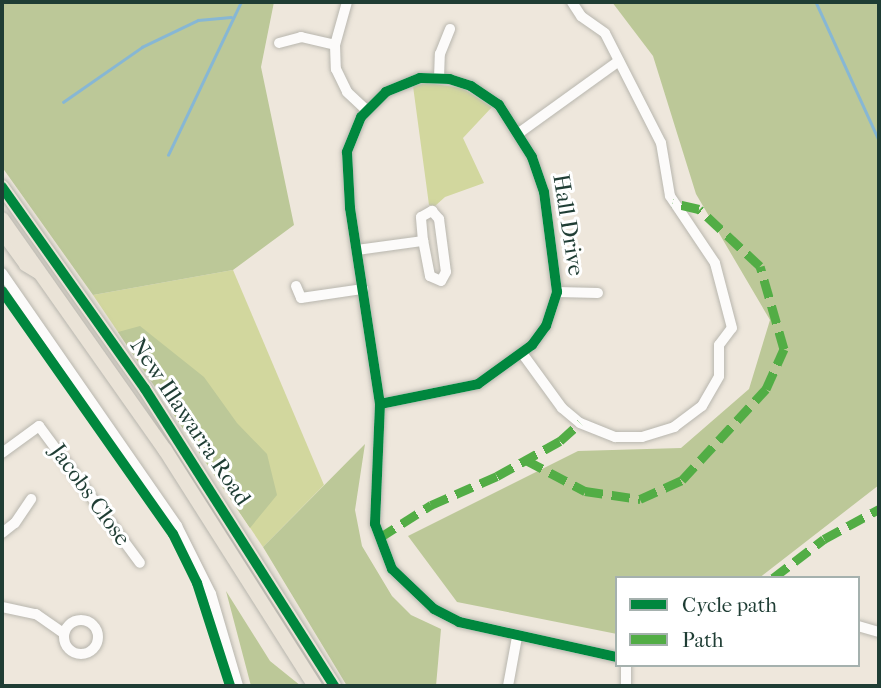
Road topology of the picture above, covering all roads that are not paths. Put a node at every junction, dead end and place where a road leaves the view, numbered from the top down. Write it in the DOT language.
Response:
graph roads {
  1 [pos="346,2"];
  2 [pos="572,2"];
  3 [pos="450,29"];
  4 [pos="279,43"];
  5 [pos="335,45"];
  6 [pos="620,61"];
  7 [pos="439,78"];
  8 [pos="366,110"];
  9 [pos="519,133"];
  10 [pos="2,187"];
  11 [pos="2,219"];
  12 [pos="2,233"];
  13 [pos="423,241"];
  14 [pos="357,250"];
  15 [pos="2,273"];
  16 [pos="40,274"];
  17 [pos="296,286"];
  18 [pos="363,289"];
  19 [pos="557,292"];
  20 [pos="598,293"];
  21 [pos="522,353"];
  22 [pos="380,404"];
  23 [pos="2,453"];
  24 [pos="31,499"];
  25 [pos="2,533"];
  26 [pos="140,563"];
  27 [pos="2,607"];
  28 [pos="860,627"];
  29 [pos="879,632"];
  30 [pos="63,633"];
  31 [pos="517,637"];
  32 [pos="615,657"];
  33 [pos="626,667"];
  34 [pos="238,686"];
  35 [pos="315,686"];
  36 [pos="334,686"];
  37 [pos="508,686"];
  38 [pos="626,686"];
  1 -- 5 [label="street"];
  2 -- 6 [label="street"];
  3 -- 7 [label="street"];
  4 -- 5 [label="street"];
  5 -- 8 [label="street"];
  6 -- 9 [label="street"];
  6 -- 21 [label="street"];
  7 -- 8 [label="street, Hall Drive"];
  7 -- 9 [label="street, Hall Drive"];
  8 -- 14 [label="street, Hall Drive"];
  9 -- 19 [label="street, Hall Drive"];
  10 -- 36 [label="highway, New Illawarra Road"];
  11 -- 16 [label="highway, New Illawarra Road"];
  12 -- 16 [label="main road"];
  13 -- 13 [label="street"];
  13 -- 14 [label="street"];
  14 -- 18 [label="street, Hall Drive"];
  15 -- 34 [label="street"];
  16 -- 35 [label="highway, New Illawarra Road"];
  17 -- 18 [label="street"];
  18 -- 22 [label="street, Hall Drive"];
  19 -- 20 [label="street"];
  19 -- 21 [label="street, Hall Drive"];
  21 -- 22 [label="street, Hall Drive"];
  22 -- 31 [label="street, Hall Drive"];
  23 -- 26 [label="street, Jacobs Close"];
  24 -- 25 [label="street"];
  27 -- 30 [label="street"];
  28 -- 29 [label="street"];
  31 -- 32 [label="street, Hall Drive"];
  31 -- 37 [label="street"];
  33 -- 38 [label="street"];
}
